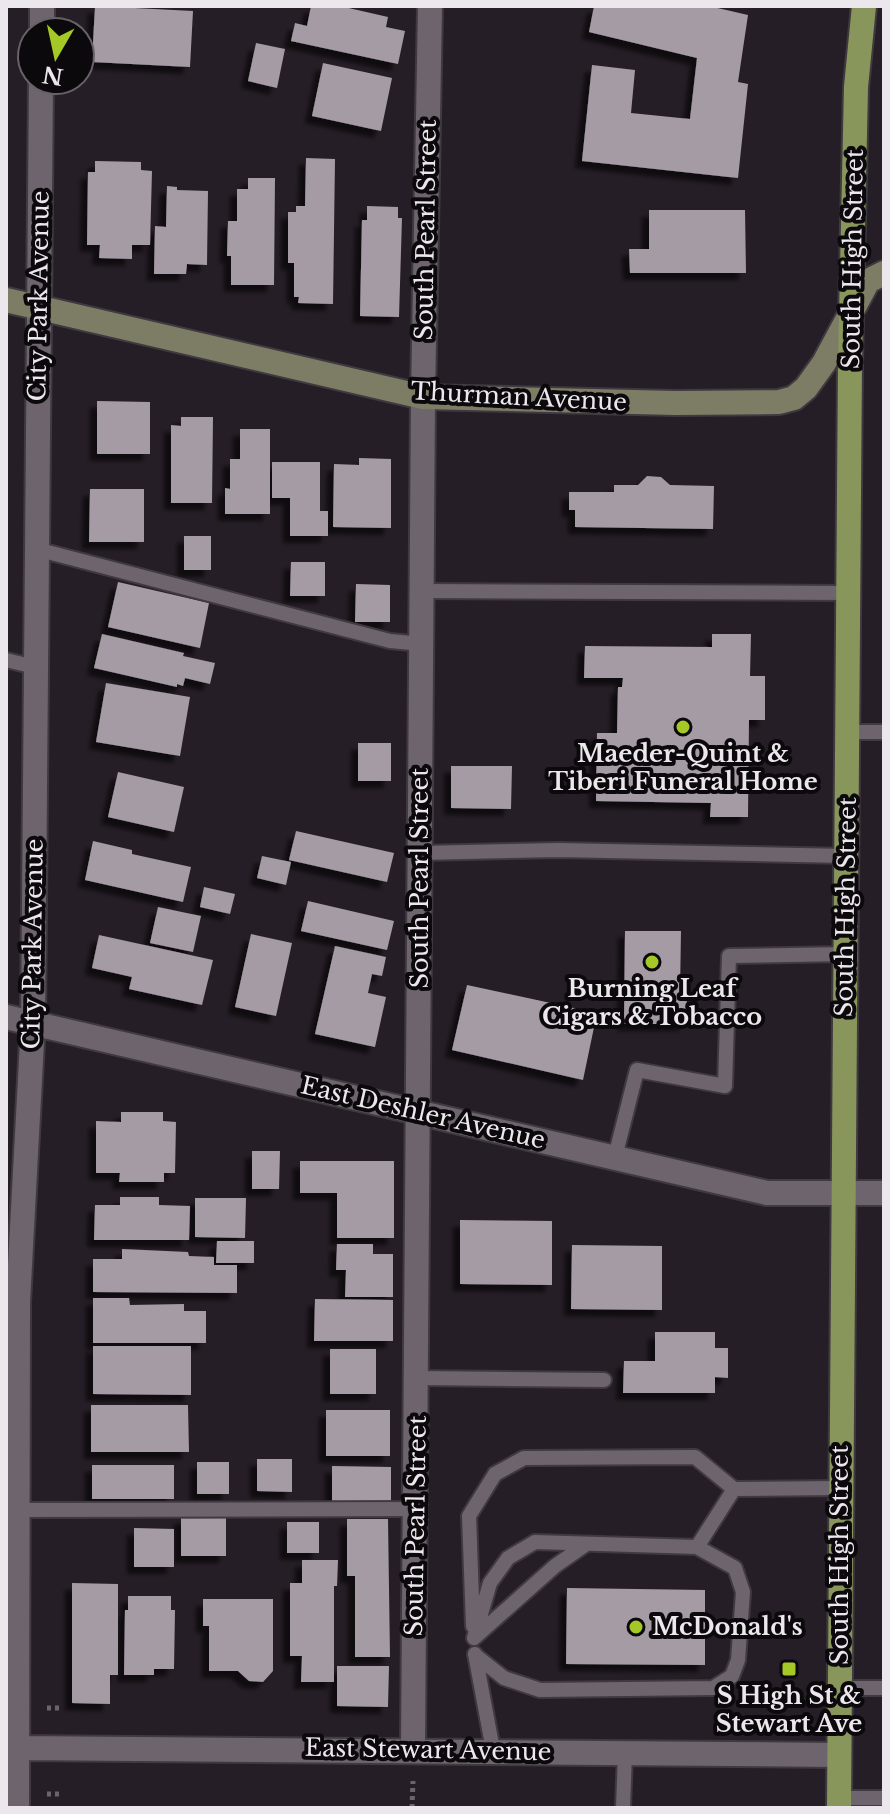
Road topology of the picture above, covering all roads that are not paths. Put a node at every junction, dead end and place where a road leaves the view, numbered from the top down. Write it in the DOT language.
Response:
graph roads {
  1 [pos="430,6"];
  2 [pos="864,6"];
  3 [pos="41,96"];
  4 [pos="884,273"];
  5 [pos="6,300"];
  6 [pos="39,308"];
  7 [pos="851,313"];
  8 [pos="423,397"];
  9 [pos="36,549"];
  10 [pos="422,591"];
  11 [pos="849,593"];
  12 [pos="422,644"];
  13 [pos="6,660"];
  14 [pos="35,667"];
  15 [pos="848,732"];
  16 [pos="884,732"];
  17 [pos="420,853"];
  18 [pos="847,856"];
  19 [pos="845,954"];
  20 [pos="6,1017"];
  21 [pos="33,1023"];
  22 [pos="418,1112"];
  23 [pos="615,1157"];
  24 [pos="884,1193"];
  25 [pos="843,1194"];
  26 [pos="417,1378"];
  27 [pos="604,1380"];
  28 [pos="840,1488"];
  29 [pos="734,1489"];
  30 [pos="416,1509"];
  31 [pos="18,1510"];
  32 [pos="585,1545"];
  33 [pos="697,1547"];
  34 [pos="474,1638"];
  35 [pos="475,1655"];
  36 [pos="840,1688"];
  37 [pos="884,1688"];
  38 [pos="17,1748"];
  39 [pos="413,1749"];
  40 [pos="493,1750"];
  41 [pos="625,1753"];
  42 [pos="839,1755"];
  43 [pos="884,1798"];
  44 [pos="839,1803"];
  45 [pos="17,1808"];
  46 [pos="623,1808"];
  1 -- 8 [label="street, South Pearl Street"];
  2 -- 7 [label="main road, South High Street"];
  3 -- 6 [label="street, City Park Avenue"];
  4 -- 7 [label="street, Thurman Avenue"];
  5 -- 6 [label="street, Thurman Avenue"];
  6 -- 8 [label="street, Thurman Avenue"];
  6 -- 9 [label="street, City Park Avenue"];
  7 -- 8 [label="street, Thurman Avenue"];
  7 -- 11 [label="main road, South High Street"];
  8 -- 10 [label="street, South Pearl Street"];
  9 -- 12 [label="lane"];
  9 -- 14 [label="street, City Park Avenue"];
  10 -- 11 [label="lane"];
  10 -- 12 [label="street, South Pearl Street"];
  11 -- 15 [label="main road, South High Street"];
  12 -- 17 [label="street, South Pearl Street"];
  13 -- 14 [label="lane"];
  14 -- 21 [label="street, City Park Avenue"];
  15 -- 16 [label="lane"];
  15 -- 18 [label="main road, South High Street"];
  17 -- 18 [label="lane"];
  17 -- 22 [label="street, South Pearl Street"];
  18 -- 19 [label="main road, South High Street"];
  19 -- 23 [label="lane"];
  19 -- 25 [label="main road, South High Street"];
  20 -- 21 [label="street, East Deshler Avenue"];
  21 -- 22 [label="street, East Deshler Avenue"];
  21 -- 31 [label="street, City Park Avenue"];
  22 -- 23 [label="street, East Deshler Avenue"];
  22 -- 26 [label="street, South Pearl Street"];
  23 -- 25 [label="street, East Deshler Avenue"];
  24 -- 25 [label="street, East Deshler Avenue"];
  25 -- 28 [label="main road, South High Street"];
  26 -- 27 [label="lane"];
  26 -- 30 [label="street, South Pearl Street"];
  28 -- 29 [label="lane"];
  28 -- 36 [label="main road, South High Street"];
  29 -- 33 [label="lane"];
  29 -- 34 [label="lane"];
  30 -- 31 [label="lane"];
  30 -- 39 [label="street, South Pearl Street"];
  31 -- 38 [label="street, City Park Avenue"];
  32 -- 33 [label="lane"];
  32 -- 34 [label="lane"];
  32 -- 34 [label="lane"];
  33 -- 35 [label="lane"];
  34 -- 35 [label="lane"];
  35 -- 40 [label="lane"];
  36 -- 37 [label="lane"];
  36 -- 42 [label="main road, South High Street"];
  38 -- 39 [label="street, East Stewart Avenue"];
  38 -- 45 [label="street, City Park Avenue"];
  39 -- 40 [label="street, East Stewart Avenue"];
  40 -- 41 [label="street, East Stewart Avenue"];
  41 -- 42 [label="street, East Stewart Avenue"];
  41 -- 46 [label="lane"];
  42 -- 44 [label="main road, South High Street"];
  43 -- 44 [label="lane"];
}
